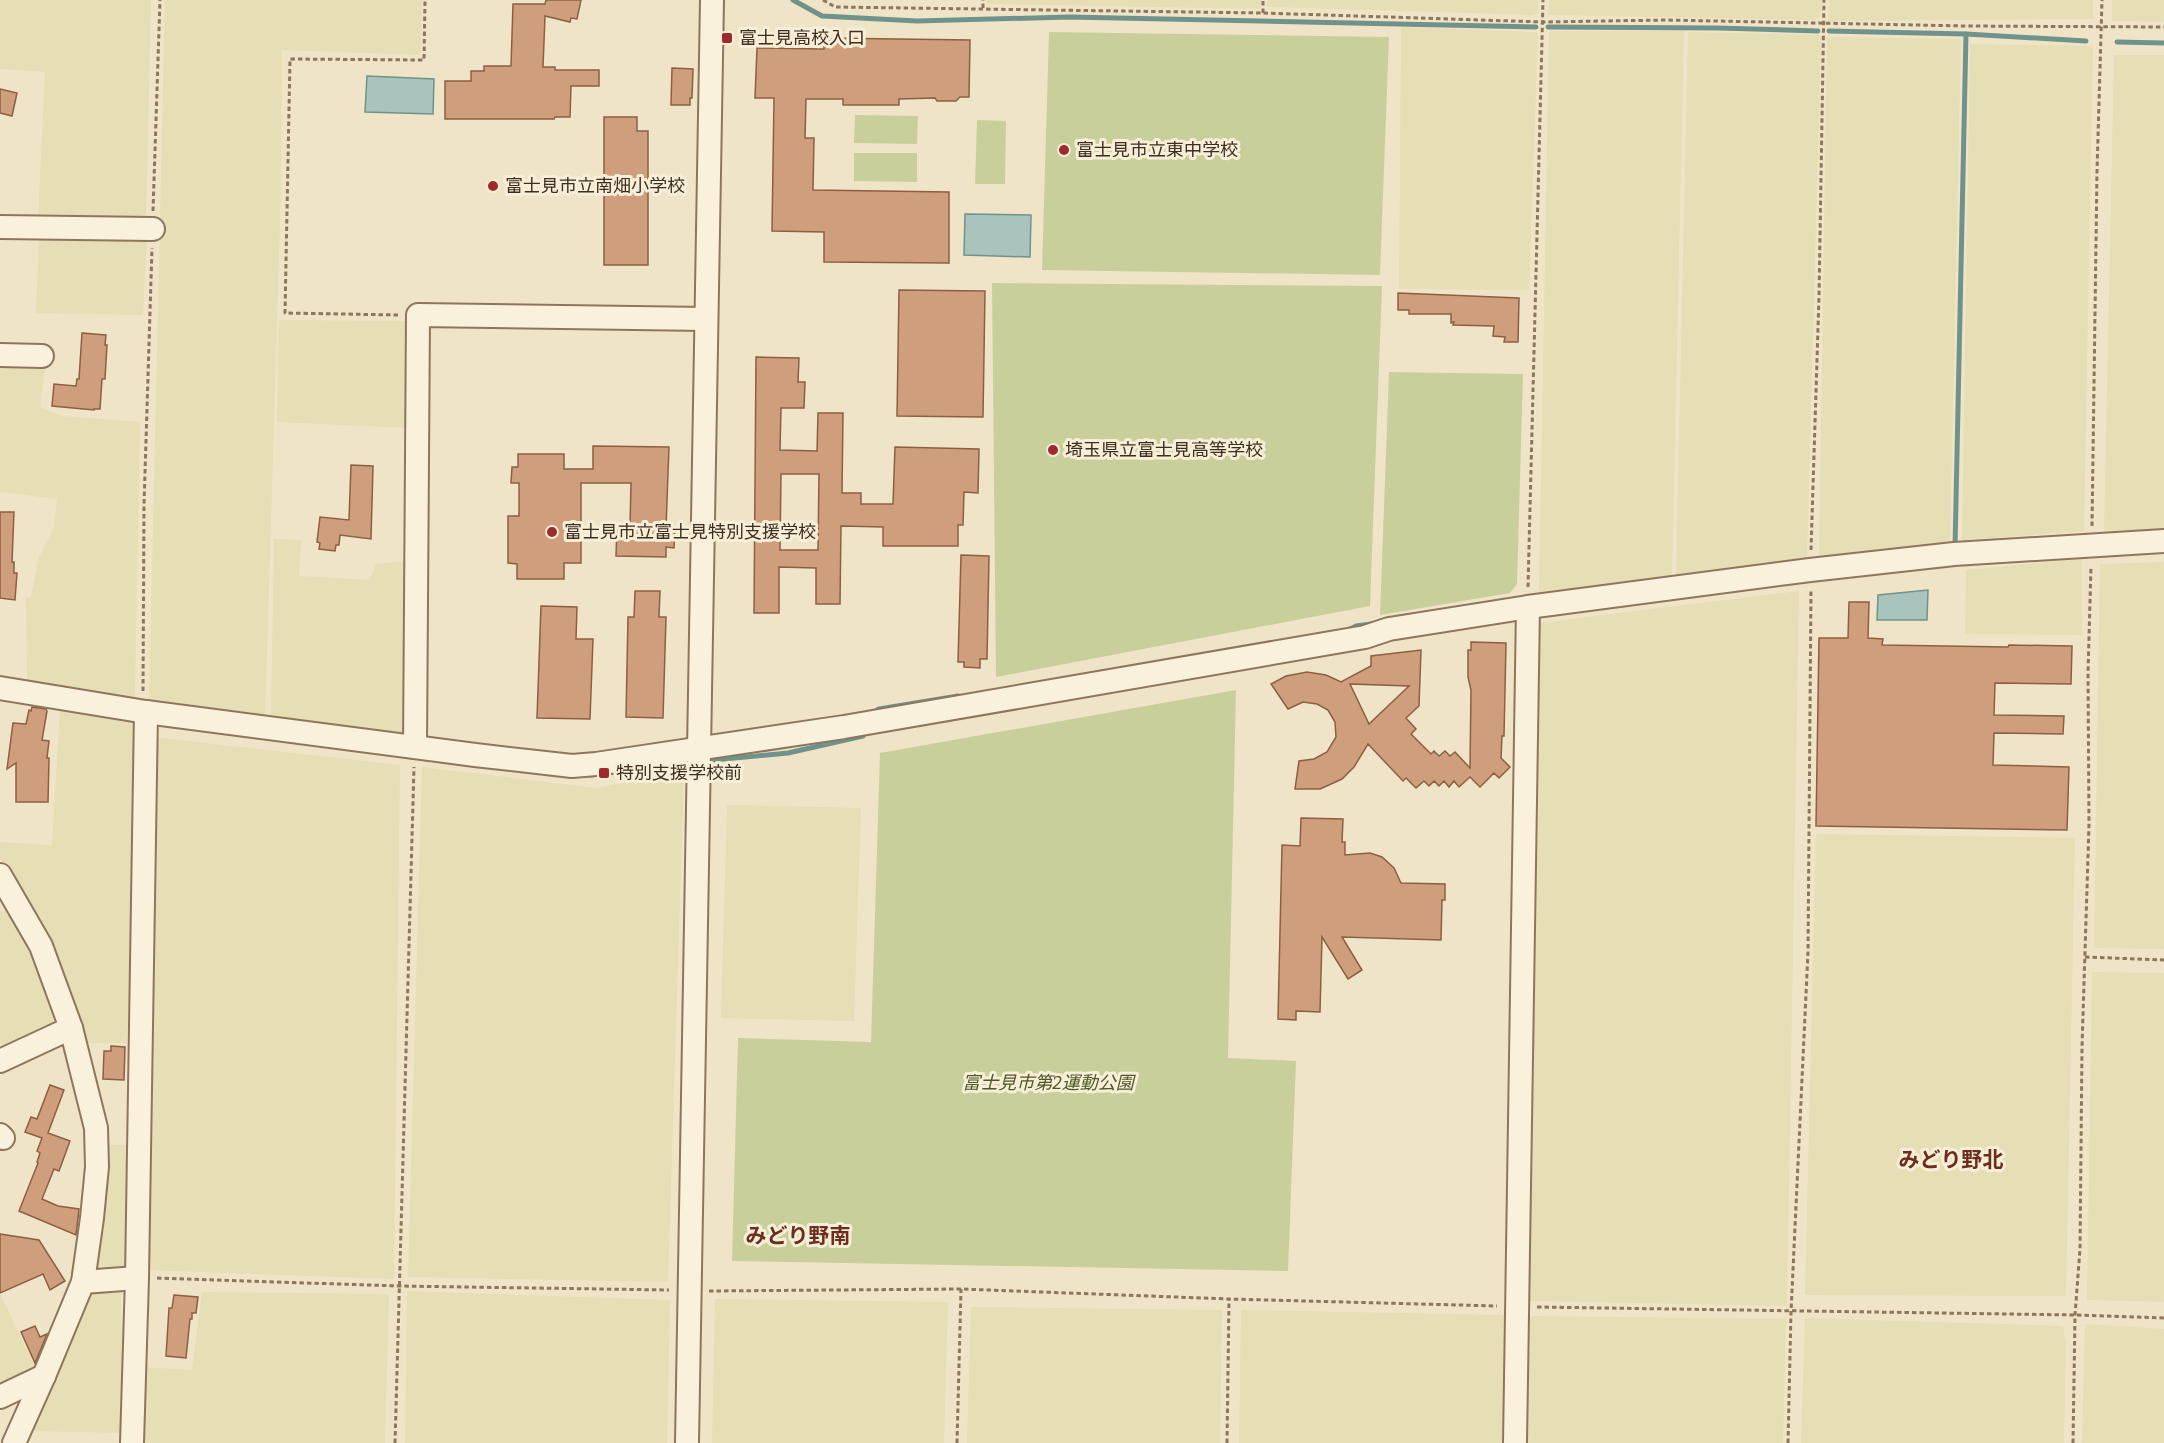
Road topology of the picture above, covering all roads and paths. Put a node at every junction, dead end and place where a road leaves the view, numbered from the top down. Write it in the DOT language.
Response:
graph roads {
  1 [pos="160,0"];
  2 [pos="425,0"];
  3 [pos="712,0"];
  4 [pos="823,0"];
  5 [pos="983,0"];
  6 [pos="1263,0"];
  7 [pos="1543,0"];
  8 [pos="1824,0"];
  9 [pos="2102,0"];
  10 [pos="983,8"];
  11 [pos="1263,13"];
  12 [pos="1543,22"];
  13 [pos="1824,24"];
  14 [pos="2101,26"];
  15 [pos="2164,27"];
  16 [pos="0,227"];
  17 [pos="153,229"];
  18 [pos="418,315"];
  19 [pos="706,319"];
  20 [pos="0,355"];
  21 [pos="42,356"];
  22 [pos="2164,541"];
  23 [pos="2092,545"];
  24 [pos="1810,570"];
  25 [pos="1528,607"];
  26 [pos="0,688"];
  27 [pos="144,712"];
  28 [pos="415,747"];
  29 [pos="699,749"];
  30 [pos="0,875"];
  31 [pos="2084,957"];
  32 [pos="2164,960"];
  33 [pos="70,1028"];
  34 [pos="0,1061"];
  35 [pos="137,1278"];
  36 [pos="83,1282"];
  37 [pos="398,1286"];
  38 [pos="961,1289"];
  39 [pos="691,1291"];
  40 [pos="1229,1299"];
  41 [pos="1518,1307"];
  42 [pos="1791,1312"];
  43 [pos="2075,1315"];
  44 [pos="2164,1318"];
  45 [pos="44,1376"];
  46 [pos="0,1397"];
  47 [pos="14,1443"];
  48 [pos="132,1443"];
  49 [pos="395,1443"];
  50 [pos="687,1443"];
  51 [pos="957,1443"];
  52 [pos="1227,1443"];
  53 [pos="1515,1443"];
  54 [pos="1788,1443"];
  55 [pos="2073,1443"];
  1 -- 17 [label="path"];
  2 -- 18 [label="path"];
  3 -- 19 [label="street"];
  4 -- 10 [label="path"];
  5 -- 10 [label="path"];
  6 -- 11 [label="path"];
  7 -- 12 [label="path"];
  8 -- 13 [label="path"];
  9 -- 14 [label="path"];
  10 -- 11 [label="path"];
  11 -- 12 [label="path"];
  12 -- 13 [label="path"];
  12 -- 25 [label="path"];
  13 -- 14 [label="path"];
  13 -- 24 [label="path"];
  14 -- 15 [label="path"];
  14 -- 23 [label="path"];
  16 -- 17 [label="street"];
  17 -- 27 [label="path"];
  18 -- 19 [label="street"];
  18 -- 28 [label="street"];
  19 -- 29 [label="street"];
  20 -- 21 [label="street"];
  22 -- 23 [label="street"];
  23 -- 24 [label="street"];
  23 -- 31 [label="path"];
  24 -- 25 [label="street"];
  24 -- 42 [label="path"];
  25 -- 29 [label="street"];
  25 -- 41 [label="street"];
  26 -- 27 [label="street"];
  27 -- 28 [label="street"];
  27 -- 35 [label="street"];
  28 -- 29 [label="street"];
  28 -- 37 [label="path"];
  29 -- 39 [label="street"];
  30 -- 33 [label="street"];
  31 -- 32 [label="path"];
  31 -- 43 [label="path"];
  33 -- 34 [label="street"];
  33 -- 36 [label="street"];
  35 -- 36 [label="street"];
  35 -- 37 [label="path"];
  35 -- 48 [label="street"];
  36 -- 45 [label="street"];
  37 -- 39 [label="path"];
  37 -- 49 [label="path"];
  38 -- 39 [label="path"];
  38 -- 40 [label="path"];
  38 -- 51 [label="path"];
  39 -- 50 [label="street"];
  40 -- 41 [label="path"];
  40 -- 52 [label="path"];
  41 -- 42 [label="path"];
  41 -- 53 [label="street"];
  42 -- 43 [label="path"];
  42 -- 54 [label="path"];
  43 -- 44 [label="path"];
  43 -- 55 [label="path"];
  45 -- 46 [label="street"];
  45 -- 47 [label="street"];
}
